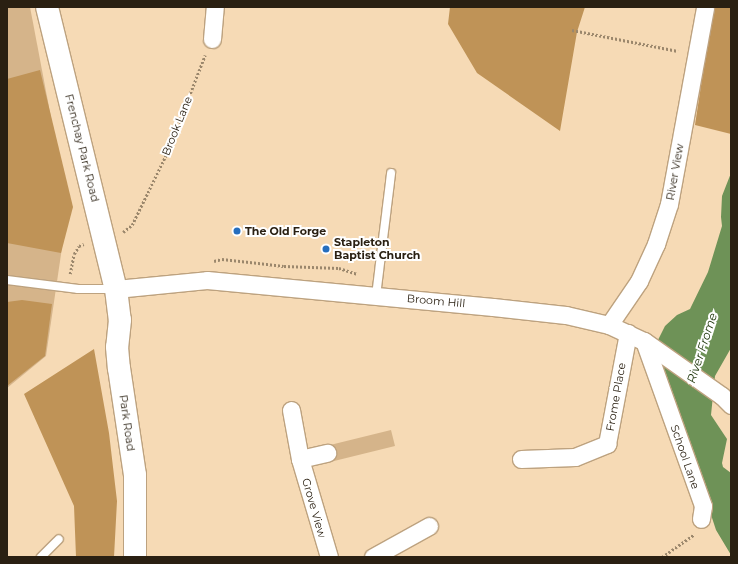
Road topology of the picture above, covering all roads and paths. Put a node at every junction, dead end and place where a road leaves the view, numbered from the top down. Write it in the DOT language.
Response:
graph roads {
  1 [pos="47,7"];
  2 [pos="215,7"];
  3 [pos="705,7"];
  4 [pos="572,30"];
  5 [pos="212,39"];
  6 [pos="696,54"];
  7 [pos="392,173"];
  8 [pos="119,235"];
  9 [pos="86,243"];
  10 [pos="69,278"];
  11 [pos="7,280"];
  12 [pos="116,289"];
  13 [pos="376,296"];
  14 [pos="609,325"];
  15 [pos="628,333"];
  16 [pos="650,345"];
  17 [pos="726,400"];
  18 [pos="291,410"];
  19 [pos="327,453"];
  20 [pos="300,459"];
  21 [pos="521,459"];
  22 [pos="701,519"];
  23 [pos="429,526"];
  24 [pos="59,538"];
  25 [pos="41,557"];
  26 [pos="135,557"];
  27 [pos="329,557"];
  28 [pos="373,557"];
  29 [pos="662,557"];
  1 -- 12 [label="main road, Frenchay Park Road"];
  2 -- 5 [label="street"];
  3 -- 6 [label="street, River View"];
  4 -- 6 [label="path"];
  5 -- 8 [label="path, Brook Lane"];
  6 -- 14 [label="street, River View"];
  7 -- 13 [label="lane"];
  9 -- 10 [label="path"];
  11 -- 12 [label="lane"];
  12 -- 13 [label="street, Broom Hill"];
  12 -- 26 [label="main road, Park Road"];
  13 -- 14 [label="street, Broom Hill"];
  14 -- 15 [label="street, Broom Hill"];
  15 -- 16 [label="street, Broom Hill"];
  15 -- 21 [label="street, Frome Place"];
  16 -- 17 [label="street, Broom Hill"];
  16 -- 22 [label="street, School Lane"];
  18 -- 20 [label="street, Grove View"];
  19 -- 20 [label="street"];
  20 -- 27 [label="street, Grove View"];
  22 -- 29 [label="path"];
  23 -- 28 [label="street"];
  24 -- 25 [label="lane"];
}
